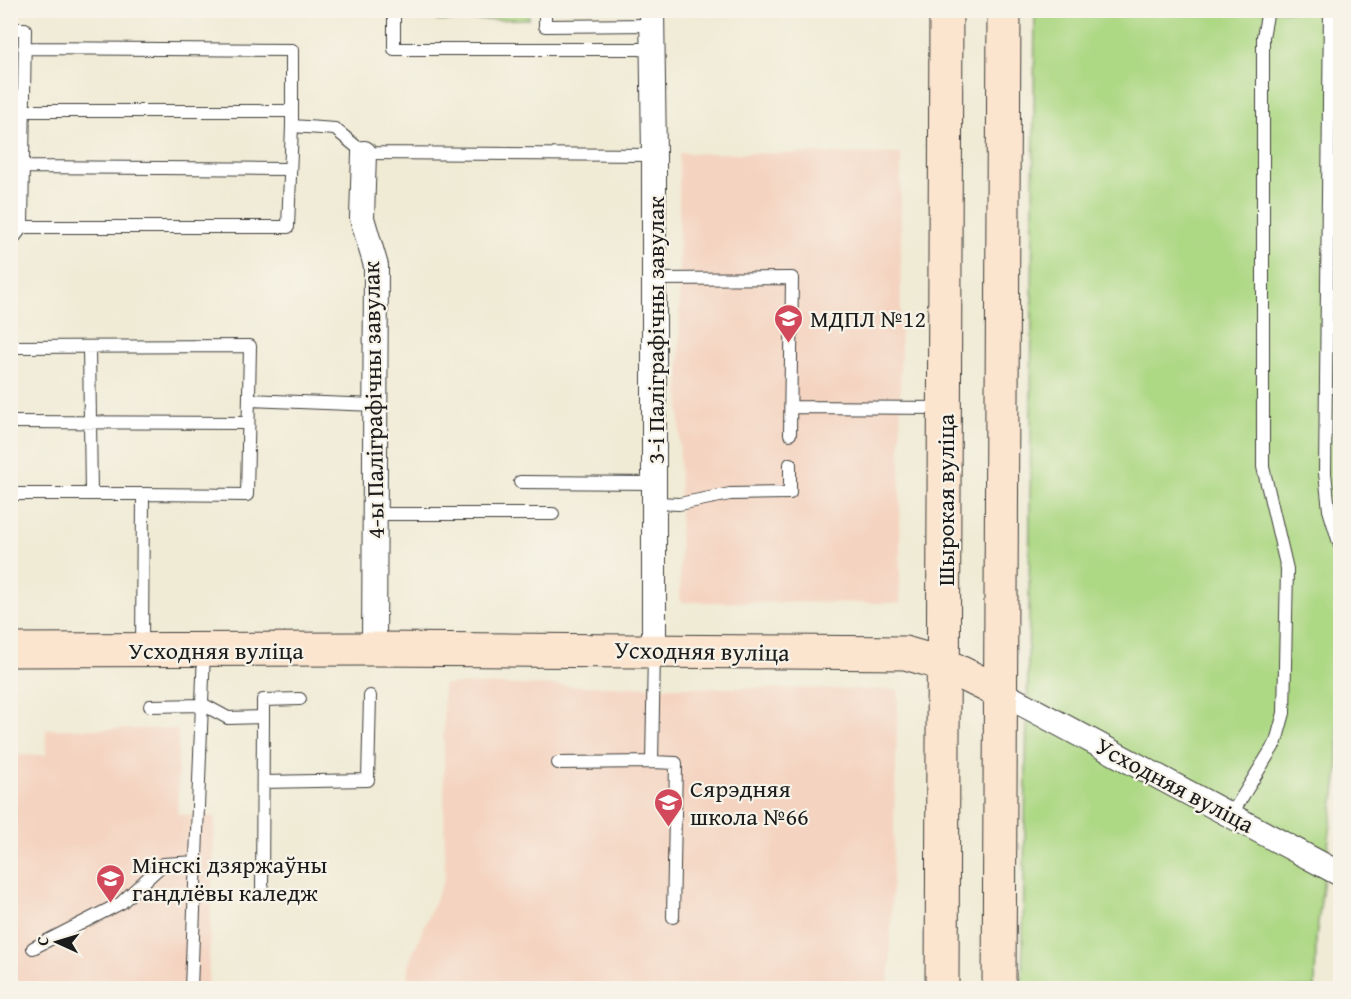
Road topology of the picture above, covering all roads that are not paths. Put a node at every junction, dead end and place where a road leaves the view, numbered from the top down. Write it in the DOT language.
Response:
graph roads {
  1 [pos="394,10"];
  2 [pos="545,10"];
  3 [pos="946,10"];
  4 [pos="1004,10"];
  5 [pos="1268,10"];
  6 [pos="1329,10"];
  7 [pos="10,28"];
  8 [pos="652,28"];
  9 [pos="24,48"];
  10 [pos="1335,91"];
  11 [pos="24,111"];
  12 [pos="291,111"];
  13 [pos="292,126"];
  14 [pos="364,153"];
  15 [pos="654,155"];
  16 [pos="23,167"];
  17 [pos="290,168"];
  18 [pos="22,227"];
  19 [pos="10,243"];
  20 [pos="655,279"];
  21 [pos="89,347"];
  22 [pos="10,348"];
  23 [pos="249,400"];
  24 [pos="375,405"];
  25 [pos="791,407"];
  26 [pos="945,408"];
  27 [pos="10,422"];
  28 [pos="91,423"];
  29 [pos="248,423"];
  30 [pos="790,434"];
  31 [pos="790,464"];
  32 [pos="520,482"];
  33 [pos="655,493"];
  34 [pos="10,494"];
  35 [pos="91,494"];
  36 [pos="142,494"];
  37 [pos="375,514"];
  38 [pos="553,514"];
  39 [pos="1341,546"];
  40 [pos="374,649"];
  41 [pos="10,650"];
  42 [pos="142,650"];
  43 [pos="204,650"];
  44 [pos="654,650"];
  45 [pos="943,664"];
  46 [pos="1000,692"];
  47 [pos="370,696"];
  48 [pos="300,699"];
  49 [pos="204,705"];
  50 [pos="150,706"];
  51 [pos="263,717"];
  52 [pos="652,762"];
  53 [pos="558,763"];
  54 [pos="263,782"];
  55 [pos="1231,815"];
  56 [pos="197,862"];
  57 [pos="1341,874"];
  58 [pos="262,893"];
  59 [pos="673,918"];
  60 [pos="33,948"];
  61 [pos="191,988"];
  62 [pos="942,988"];
  63 [pos="999,988"];
  1 -- 8 [label="lane"];
  2 -- 8 [label="lane"];
  3 -- 26 [label="main road, Шырокая вуліца"];
  4 -- 46 [label="main road"];
  5 -- 55 [label="lane"];
  6 -- 10 [label="lane"];
  7 -- 9 [label="lane"];
  8 -- 15 [label="street, 3-і Паліграфічны завулак"];
  9 -- 11 [label="lane"];
  9 -- 12 [label="lane"];
  10 -- 39 [label="lane"];
  11 -- 12 [label="lane"];
  11 -- 16 [label="lane"];
  12 -- 13 [label="lane"];
  13 -- 14 [label="lane"];
  13 -- 17 [label="lane"];
  14 -- 15 [label="lane"];
  14 -- 24 [label="street, 4-ы Паліграфічны завулак"];
  15 -- 20 [label="street, 3-і Паліграфічны завулак"];
  16 -- 17 [label="lane"];
  16 -- 18 [label="lane"];
  17 -- 18 [label="lane"];
  18 -- 19 [label="lane"];
  20 -- 25 [label="lane"];
  20 -- 33 [label="street, 3-і Паліграфічны завулак"];
  21 -- 22 [label="lane"];
  21 -- 23 [label="lane"];
  21 -- 28 [label="lane"];
  23 -- 24 [label="lane"];
  23 -- 29 [label="lane"];
  24 -- 37 [label="street, 4-ы Паліграфічны завулак"];
  25 -- 26 [label="lane"];
  25 -- 30 [label="lane"];
  26 -- 45 [label="main road, Шырокая вуліца"];
  27 -- 28 [label="lane"];
  28 -- 29 [label="lane"];
  28 -- 35 [label="lane"];
  29 -- 36 [label="lane"];
  31 -- 33 [label="lane"];
  32 -- 33 [label="lane"];
  33 -- 44 [label="street, 3-і Паліграфічны завулак"];
  34 -- 35 [label="lane"];
  35 -- 36 [label="lane"];
  36 -- 42 [label="lane"];
  37 -- 38 [label="lane"];
  37 -- 40 [label="street, 4-ы Паліграфічны завулак"];
  40 -- 43 [label="main road, Усходняя вуліца"];
  40 -- 44 [label="main road, Усходняя вуліца"];
  41 -- 42 [label="main road, Усходняя вуліца"];
  42 -- 43 [label="main road, Усходняя вуліца"];
  43 -- 49 [label="lane"];
  44 -- 45 [label="main road, Усходняя вуліца"];
  44 -- 52 [label="lane"];
  45 -- 46 [label="main road, Усходняя вуліца"];
  45 -- 62 [label="main road, Шырокая вуліца"];
  46 -- 55 [label="street, Усходняя вуліца"];
  46 -- 63 [label="main road"];
  47 -- 54 [label="lane"];
  48 -- 51 [label="lane"];
  49 -- 50 [label="lane"];
  49 -- 51 [label="lane"];
  49 -- 56 [label="lane"];
  51 -- 54 [label="lane"];
  52 -- 53 [label="lane"];
  52 -- 59 [label="lane"];
  54 -- 58 [label="lane"];
  55 -- 57 [label="street, Усходняя вуліца"];
  56 -- 60 [label="lane"];
  56 -- 61 [label="lane"];
}
